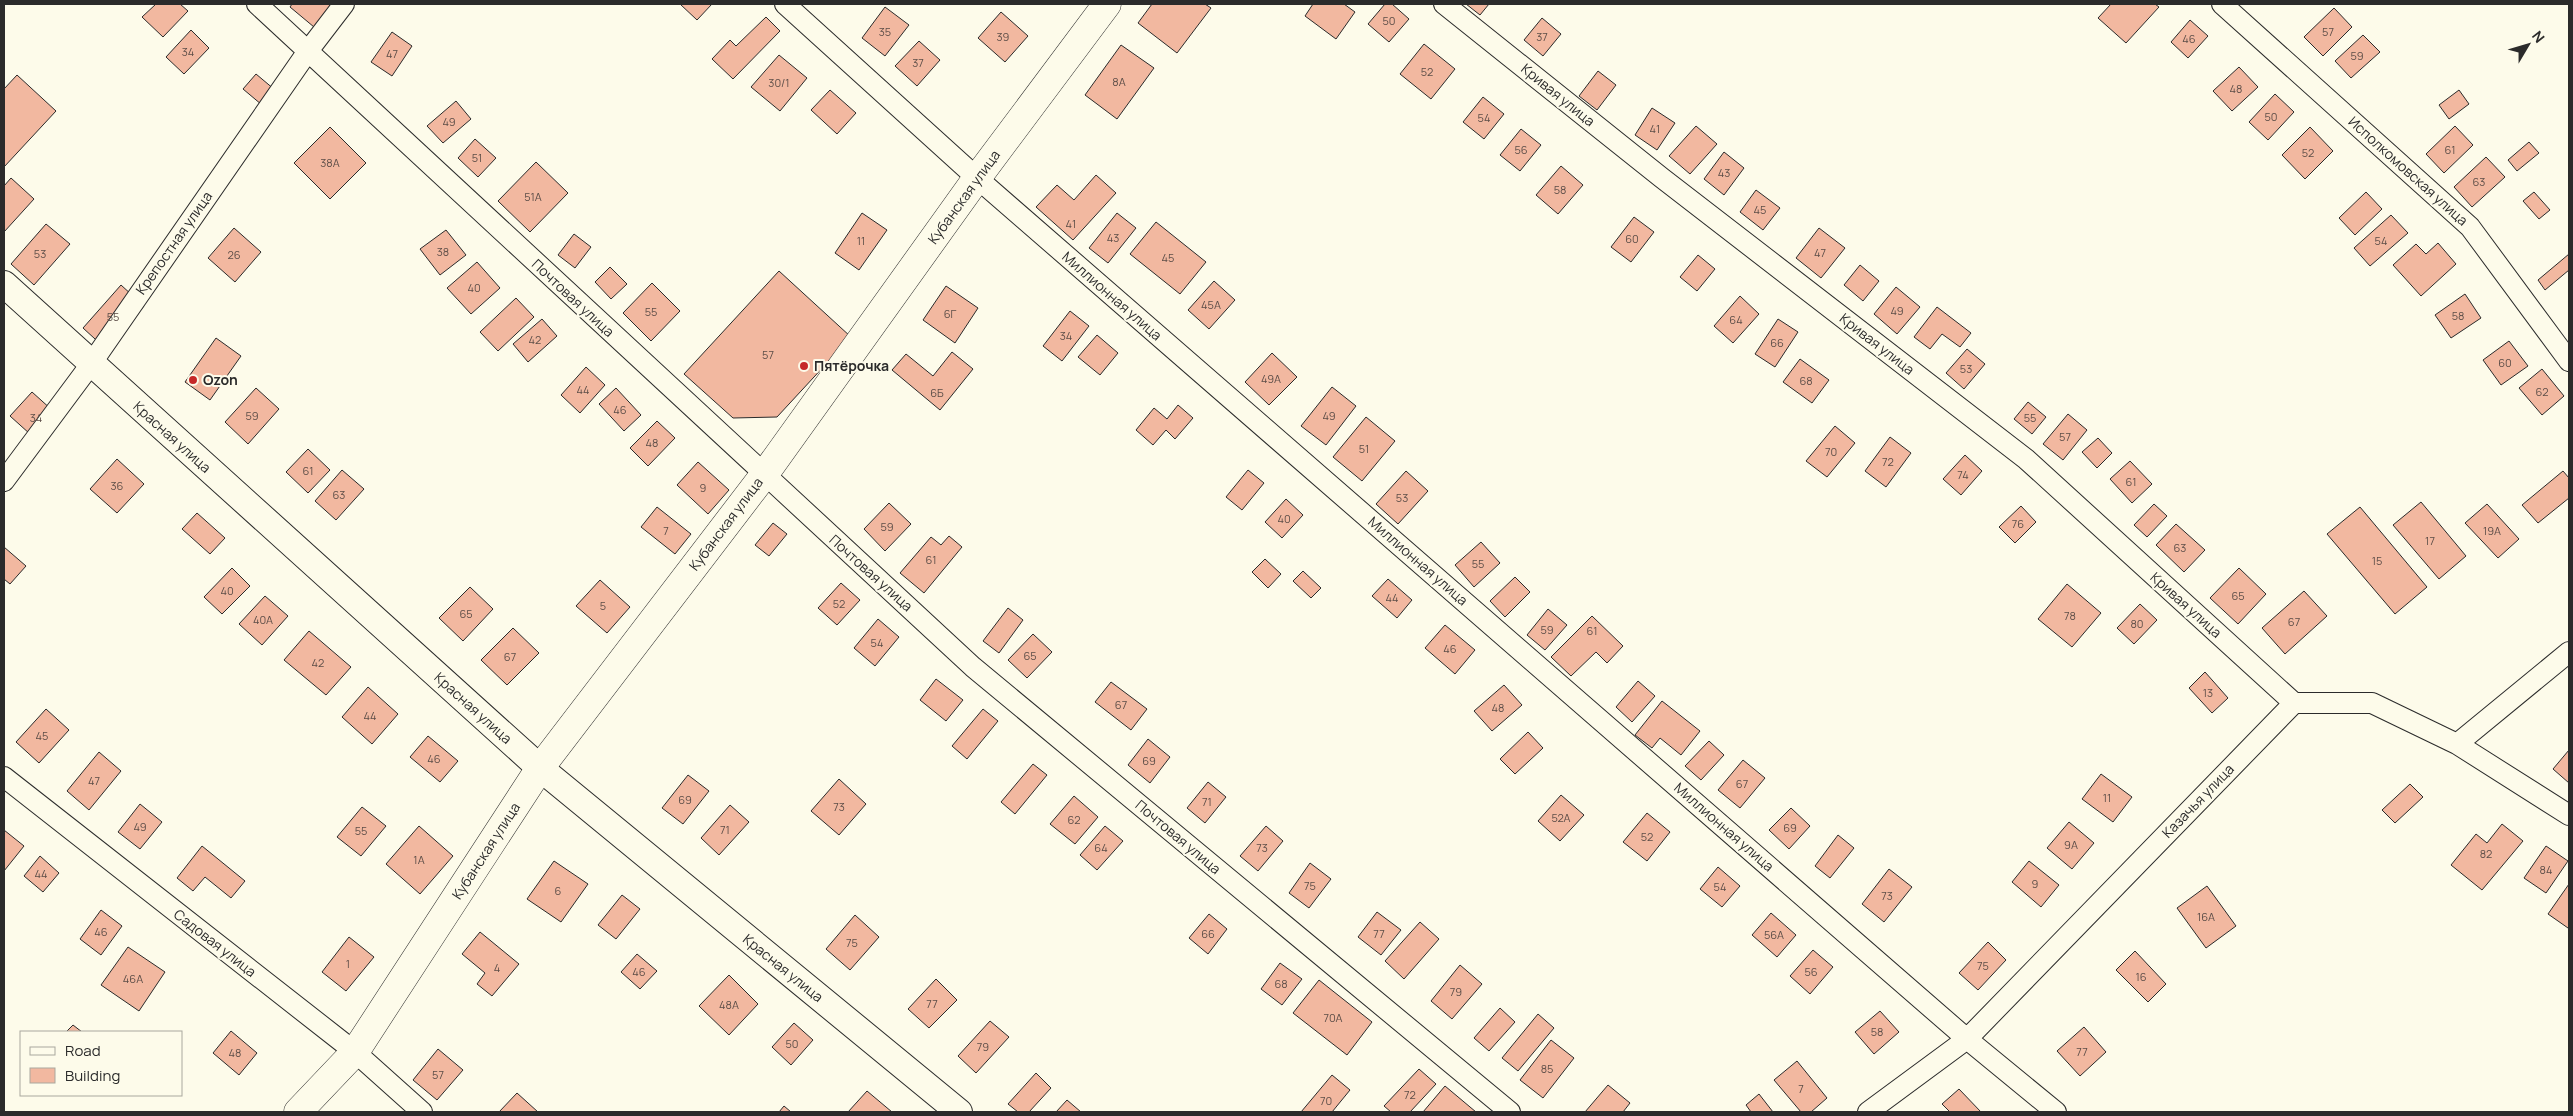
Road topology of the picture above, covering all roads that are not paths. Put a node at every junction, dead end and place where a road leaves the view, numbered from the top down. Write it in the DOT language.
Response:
graph roads {
  1 [pos="257,4"];
  2 [pos="344,4"];
  3 [pos="786,4"];
  4 [pos="1107,4"];
  5 [pos="1444,4"];
  6 [pos="2222,4"];
  7 [pos="308,50"];
  8 [pos="977,178"];
  9 [pos="4,284"];
  10 [pos="2569,361"];
  11 [pos="91,364"];
  12 [pos="764,475"];
  13 [pos="4,481"];
  14 [pos="2569,652"];
  15 [pos="2294,703"];
  16 [pos="2456,744"];
  17 [pos="540,768"];
  18 [pos="4,777"];
  19 [pos="2569,815"];
  20 [pos="1967,1039"];
  21 [pos="355,1052"];
  22 [pos="298,1112"];
  23 [pos="422,1112"];
  24 [pos="959,1112"];
  25 [pos="1510,1112"];
  26 [pos="1868,1112"];
  27 [pos="2056,1112"];
  1 -- 7 [label="street, Почтовая улица"];
  2 -- 7 [label="street, Крепостная улица"];
  3 -- 8 [label="street, Миллионная улица"];
  4 -- 8 [label="main road, Кубанская улица"];
  5 -- 15 [label="street, Кривая улица"];
  6 -- 10 [label="street, Исполкомовская улица"];
  7 -- 11 [label="street, Крепостная улица"];
  7 -- 12 [label="street, Почтовая улица"];
  8 -- 12 [label="main road, Кубанская улица"];
  8 -- 20 [label="street, Миллионная улица"];
  9 -- 11 [label="street, Красная улица"];
  11 -- 13 [label="street, Крепостная улица"];
  11 -- 17 [label="street, Красная улица"];
  12 -- 17 [label="main road, Кубанская улица"];
  12 -- 25 [label="street, Почтовая улица"];
  14 -- 16 [label="street"];
  15 -- 16 [label="street"];
  15 -- 20 [label="street, Казачья улица"];
  16 -- 19 [label="street"];
  17 -- 21 [label="main road, Кубанская улица"];
  17 -- 24 [label="street, Красная улица"];
  18 -- 21 [label="street, Садовая улица"];
  20 -- 26 [label="street, Казачья улица"];
  20 -- 27 [label="street, Миллионная улица"];
  21 -- 22 [label="main road, Кубанская улица"];
  21 -- 23 [label="street, Садовая улица"];
}
